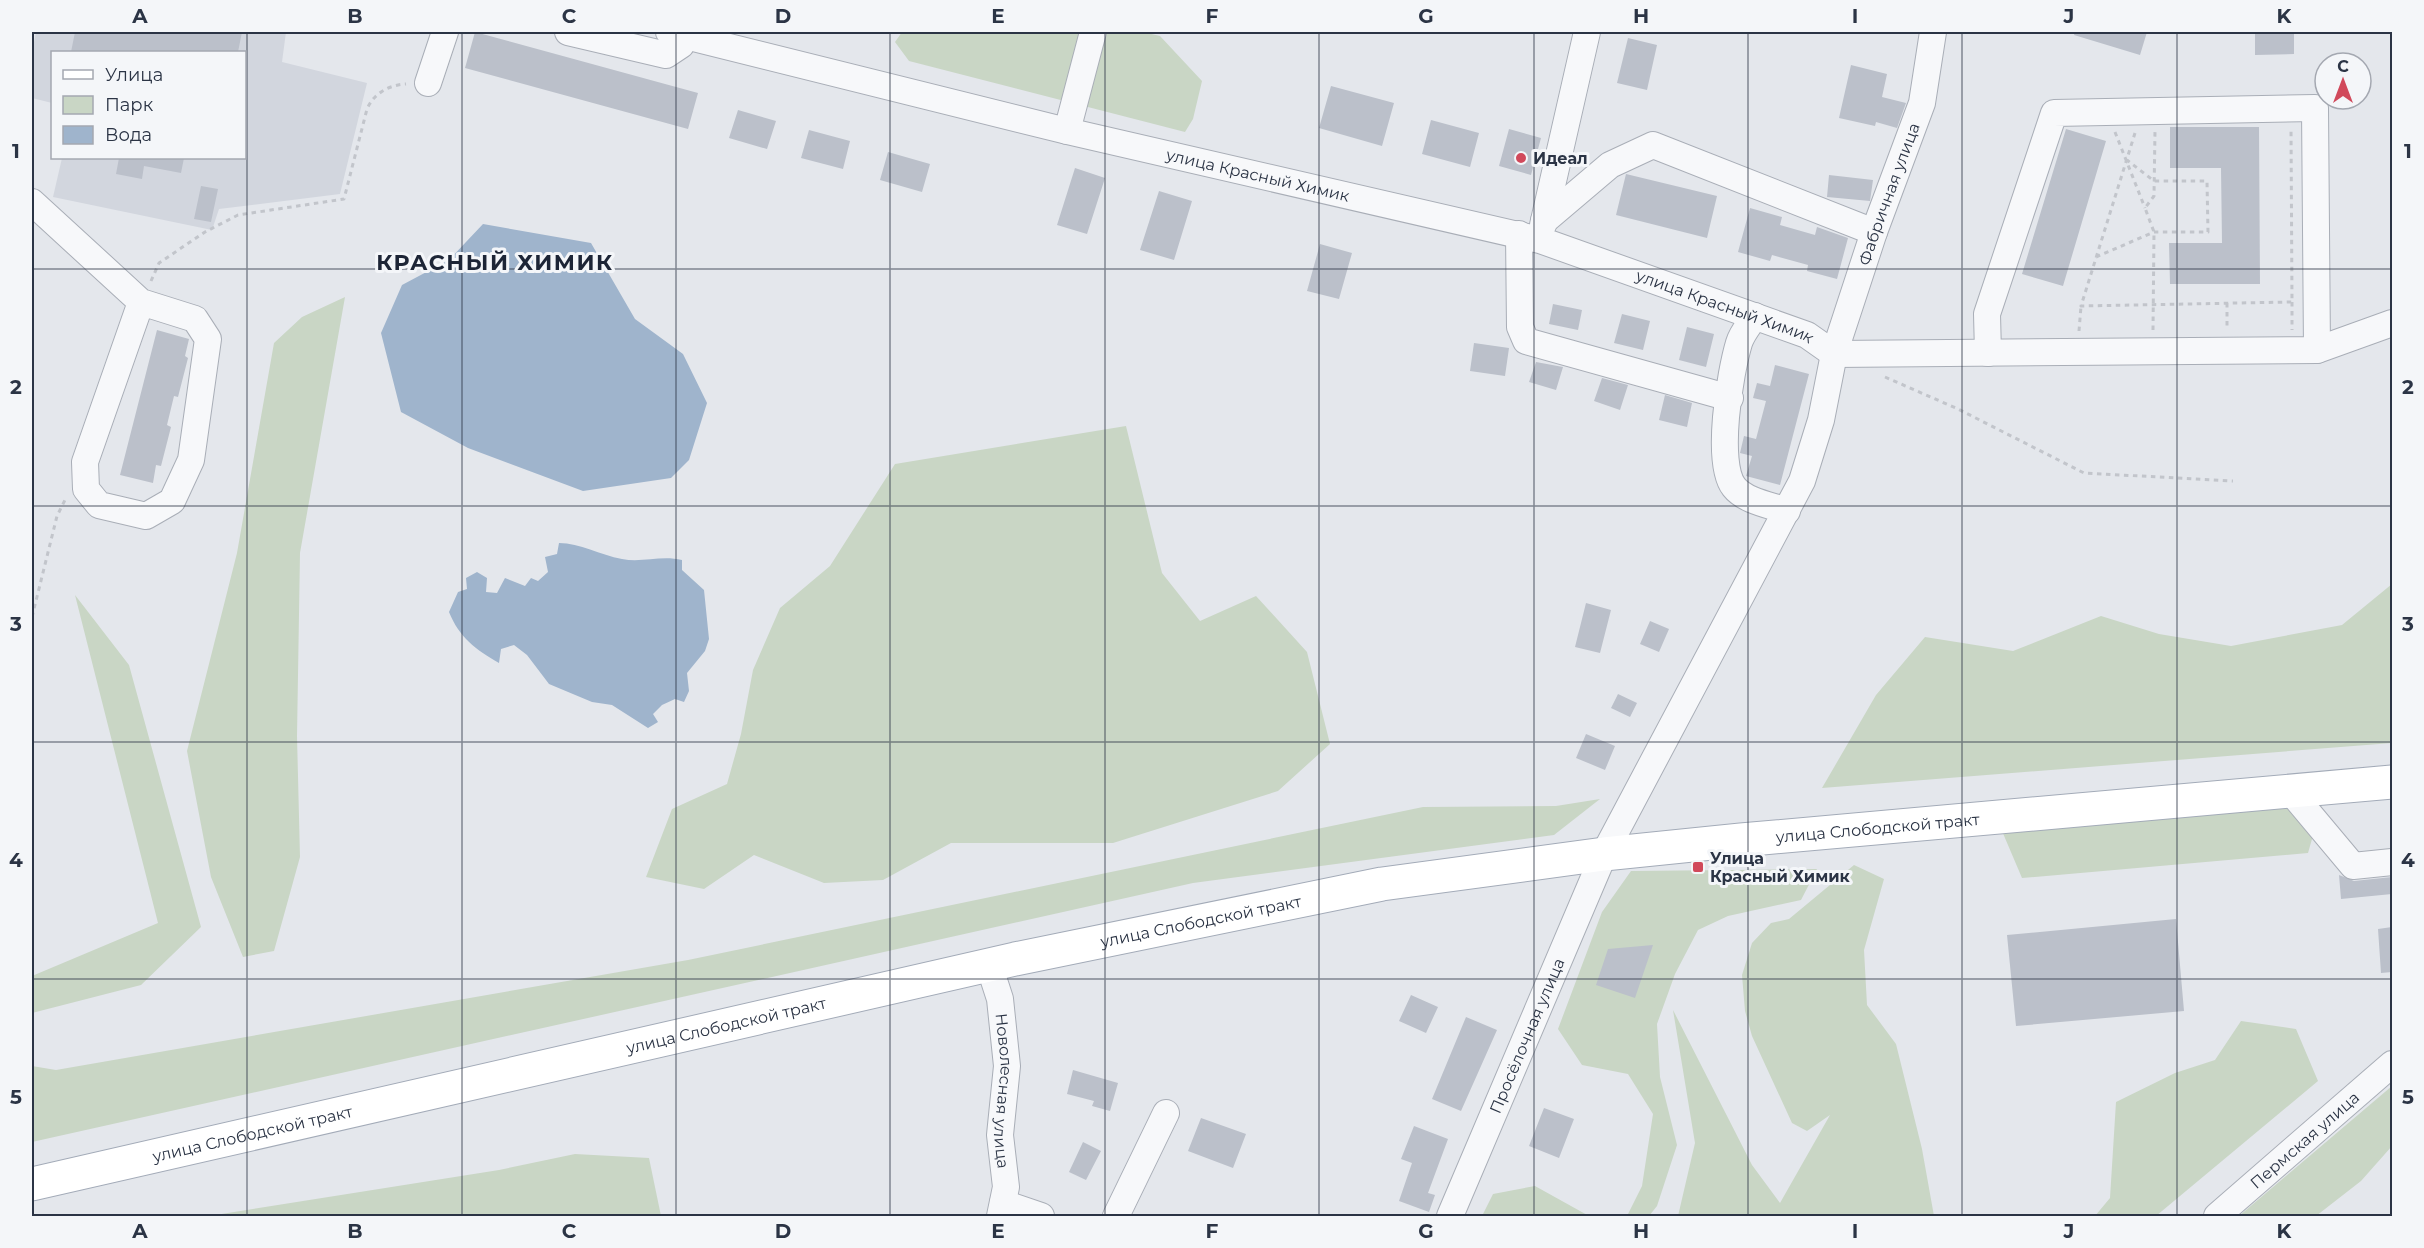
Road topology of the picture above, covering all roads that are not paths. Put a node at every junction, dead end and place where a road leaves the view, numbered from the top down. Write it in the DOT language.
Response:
graph roads {
  1 [pos="445,32"];
  2 [pos="568,32"];
  3 [pos="1093,32"];
  4 [pos="1587,32"];
  5 [pos="1933,32"];
  6 [pos="676,33"];
  7 [pos="428,83"];
  8 [pos="1067,131"];
  9 [pos="32,202"];
  10 [pos="1534,232"];
  11 [pos="1874,232"];
  12 [pos="141,302"];
  13 [pos="1755,316"];
  14 [pos="2392,323"];
  15 [pos="2317,350"];
  16 [pos="1988,353"];
  17 [pos="1833,354"];
  18 [pos="1730,398"];
  19 [pos="1787,512"];
  20 [pos="2392,782"];
  21 [pos="2292,792"];
  22 [pos="1604,854"];
  23 [pos="2392,862"];
  24 [pos="990,965"];
  25 [pos="2392,1064"];
  26 [pos="1166,1113"];
  27 [pos="32,1184"];
  28 [pos="1001,1210"];
  29 [pos="1041,1216"];
  30 [pos="1116,1216"];
  31 [pos="1450,1216"];
  32 [pos="2217,1216"];
  1 -- 7 [label="street"];
  2 -- 6 [label="street"];
  3 -- 8 [label="street"];
  4 -- 10 [label="street"];
  5 -- 11 [label="street, Фабричная улица"];
  6 -- 8 [label="street, улица Красный Химик"];
  8 -- 10 [label="street, улица Красный Химик"];
  9 -- 12 [label="street"];
  10 -- 11 [label="street"];
  10 -- 13 [label="street, улица Красный Химик"];
  10 -- 18 [label="street"];
  11 -- 17 [label="street, Фабричная улица"];
  12 -- 12 [label="street"];
  13 -- 17 [label="street, улица Красный Химик"];
  13 -- 18 [label="street"];
  14 -- 15 [label="street"];
  15 -- 16 [label="street"];
  15 -- 16 [label="street"];
  16 -- 17 [label="street"];
  17 -- 19 [label="street, Фабричная улица"];
  18 -- 19 [label="street"];
  19 -- 22 [label="street, Просёлочная улица"];
  20 -- 21 [label="main road, улица Слободской тракт"];
  21 -- 22 [label="main road, улица Слободской тракт"];
  21 -- 23 [label="street"];
  22 -- 24 [label="main road, улица Слободской тракт"];
  22 -- 31 [label="street, Просёлочная улица"];
  24 -- 27 [label="main road, улица Слободской тракт"];
  24 -- 28 [label="street, Новолесная улица"];
  25 -- 32 [label="street, Пермская улица"];
  26 -- 30 [label="street"];
  28 -- 29 [label="street"];
}
